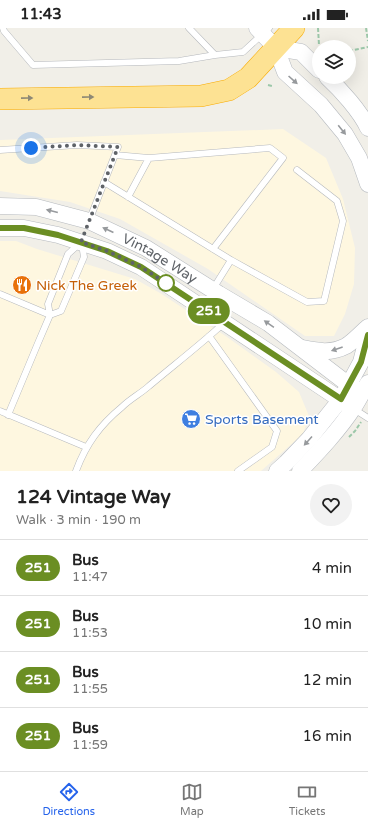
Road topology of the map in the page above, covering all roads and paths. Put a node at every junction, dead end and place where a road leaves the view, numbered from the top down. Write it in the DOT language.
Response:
graph roads {
  1 [pos="3,28"];
  2 [pos="189,28"];
  3 [pos="294,28"];
  4 [pos="301,28"];
  5 [pos="318,28"];
  6 [pos="366,28"];
  7 [pos="266,35"];
  8 [pos="318,40"];
  9 [pos="368,41"];
  10 [pos="368,47"];
  11 [pos="312,49"];
  12 [pos="356,50"];
  13 [pos="215,55"];
  14 [pos="312,63"];
  15 [pos="334,84"];
  16 [pos="344,84"];
  17 [pos="268,85"];
  18 [pos="272,86"];
  19 [pos="346,97"];
  20 [pos="0,99"];
  21 [pos="368,128"];
  22 [pos="0,150"];
  23 [pos="115,155"];
  24 [pos="149,158"];
  25 [pos="297,170"];
  26 [pos="104,182"];
  27 [pos="368,184"];
  28 [pos="128,197"];
  29 [pos="0,206"];
  30 [pos="89,221"];
  31 [pos="0,228"];
  32 [pos="81,242"];
  33 [pos="213,249"];
  34 [pos="231,260"];
  35 [pos="213,290"];
  36 [pos="0,294"];
  37 [pos="50,315"];
  38 [pos="224,322"];
  39 [pos="368,327"];
  40 [pos="368,335"];
  41 [pos="209,336"];
  42 [pos="300,348"];
  43 [pos="360,387"];
  44 [pos="357,410"];
  45 [pos="0,411"];
  46 [pos="8,415"];
  47 [pos="355,431"];
  48 [pos="86,448"];
  49 [pos="76,471"];
  50 [pos="238,471"];
  51 [pos="277,471"];
  52 [pos="300,471"];
  1 -- 13 [label="lane"];
  2 -- 13 [label="lane"];
  3 -- 7 [label="highway"];
  4 -- 11 [label="street"];
  5 -- 8 [label="path"];
  6 -- 9 [label="path"];
  7 -- 13 [label="lane"];
  7 -- 14 [label="street"];
  20 -- 7 [label="highway, one-way"];
  7 -- 27 [label="street, one-way"];
  10 -- 12 [label="path"];
  15 -- 19 [label="street"];
  16 -- 19 [label="street"];
  17 -- 18 [label="path"];
  19 -- 21 [label="street"];
  22 -- 23 [label="lane"];
  23 -- 24 [label="lane"];
  23 -- 26 [label="lane"];
  24 -- 28 [label="lane"];
  24 -- 33 [label="lane"];
  25 -- 34 [label="lane"];
  26 -- 28 [label="lane"];
  26 -- 30 [label="lane"];
  28 -- 33 [label="lane"];
  30 -- 29 [label="street, Vintage Way, one-way"];
  30 -- 32 [label="street"];
  35 -- 30 [label="street, Vintage Way, one-way"];
  31 -- 32 [label="street, Vintage Way"];
  32 -- 37 [label="lane"];
  32 -- 37 [label="lane"];
  32 -- 38 [label="street, Vintage Way"];
  33 -- 34 [label="lane"];
  34 -- 35 [label="lane"];
  42 -- 35 [label="street, Vintage Way, one-way"];
  36 -- 37 [label="lane"];
  37 -- 46 [label="lane"];
  38 -- 41 [label="lane"];
  38 -- 44 [label="street, Vintage Way"];
  39 -- 42 [label="street, one-way"];
  40 -- 43 [label="street"];
  41 -- 48 [label="lane"];
  41 -- 50 [label="lane"];
  42 -- 43 [label="street, Vintage Way"];
  43 -- 44 [label="street"];
  44 -- 47 [label="path"];
  44 -- 51 [label="street, one-way"];
  44 -- 52 [label="street"];
  45 -- 46 [label="lane"];
  46 -- 48 [label="lane"];
  48 -- 49 [label="lane"];
}
